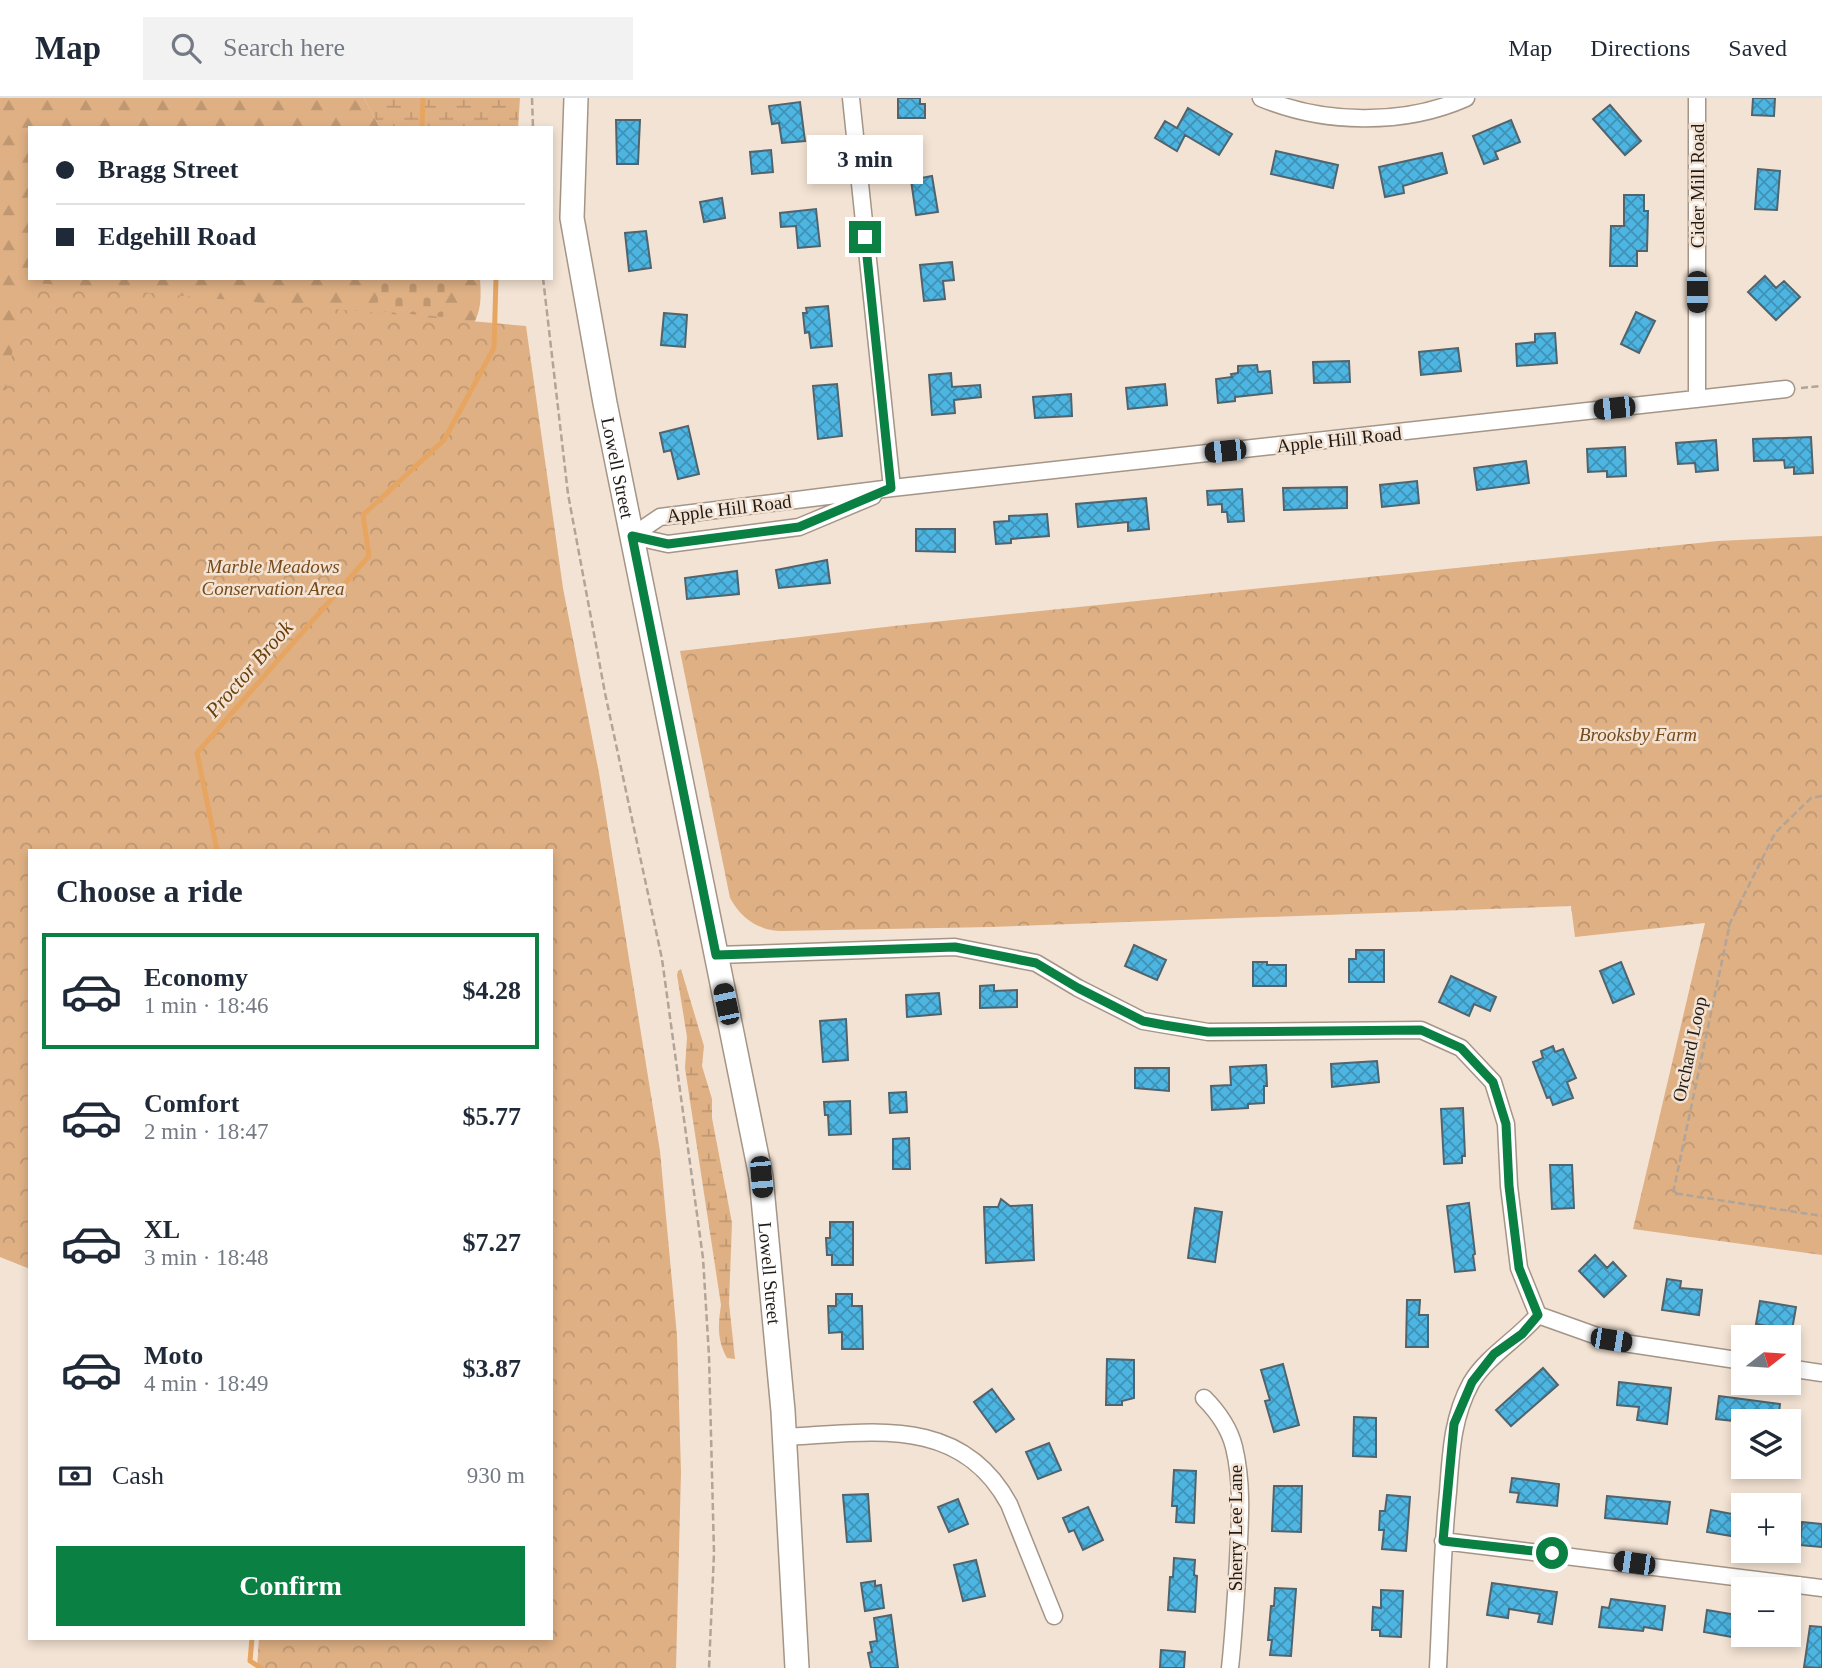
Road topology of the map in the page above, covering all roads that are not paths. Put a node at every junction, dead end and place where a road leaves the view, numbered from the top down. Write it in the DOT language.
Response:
graph roads {
  1 [pos="576,98"];
  2 [pos="851,98"];
  3 [pos="1261,98"];
  4 [pos="1465,98"];
  5 [pos="1697,98"];
  6 [pos="1786,389"];
  7 [pos="1697,399"];
  8 [pos="891,488"];
  9 [pos="632,536"];
  10 [pos="716,955"];
  11 [pos="1538,1315"];
  12 [pos="1731,1359"];
  13 [pos="1801,1370"];
  14 [pos="1822,1373"];
  15 [pos="1204,1398"];
  16 [pos="784,1437"];
  17 [pos="1443,1541"];
  18 [pos="1822,1588"];
  19 [pos="1054,1616"];
  20 [pos="797,1668"];
  21 [pos="1230,1668"];
  22 [pos="1438,1668"];
  1 -- 9 [label="main road, Lowell Street"];
  2 -- 8 [label="street"];
  3 -- 4 [label="street"];
  5 -- 7 [label="street, Cider Mill Road"];
  6 -- 7 [label="street, Apple Hill Road"];
  7 -- 8 [label="street, Apple Hill Road"];
  8 -- 9 [label="street, Apple Hill Road"];
  8 -- 9 [label="street, Apple Hill Road"];
  9 -- 10 [label="main road, Lowell Street"];
  10 -- 11 [label="street"];
  10 -- 16 [label="main road, Lowell Street"];
  11 -- 12 [label="street"];
  11 -- 17 [label="street"];
  13 -- 14 [label="street"];
  15 -- 21 [label="street, Sherry Lee Lane"];
  16 -- 19 [label="street"];
  16 -- 20 [label="main road, Lowell Street"];
  17 -- 18 [label="street"];
  17 -- 22 [label="street"];
}
